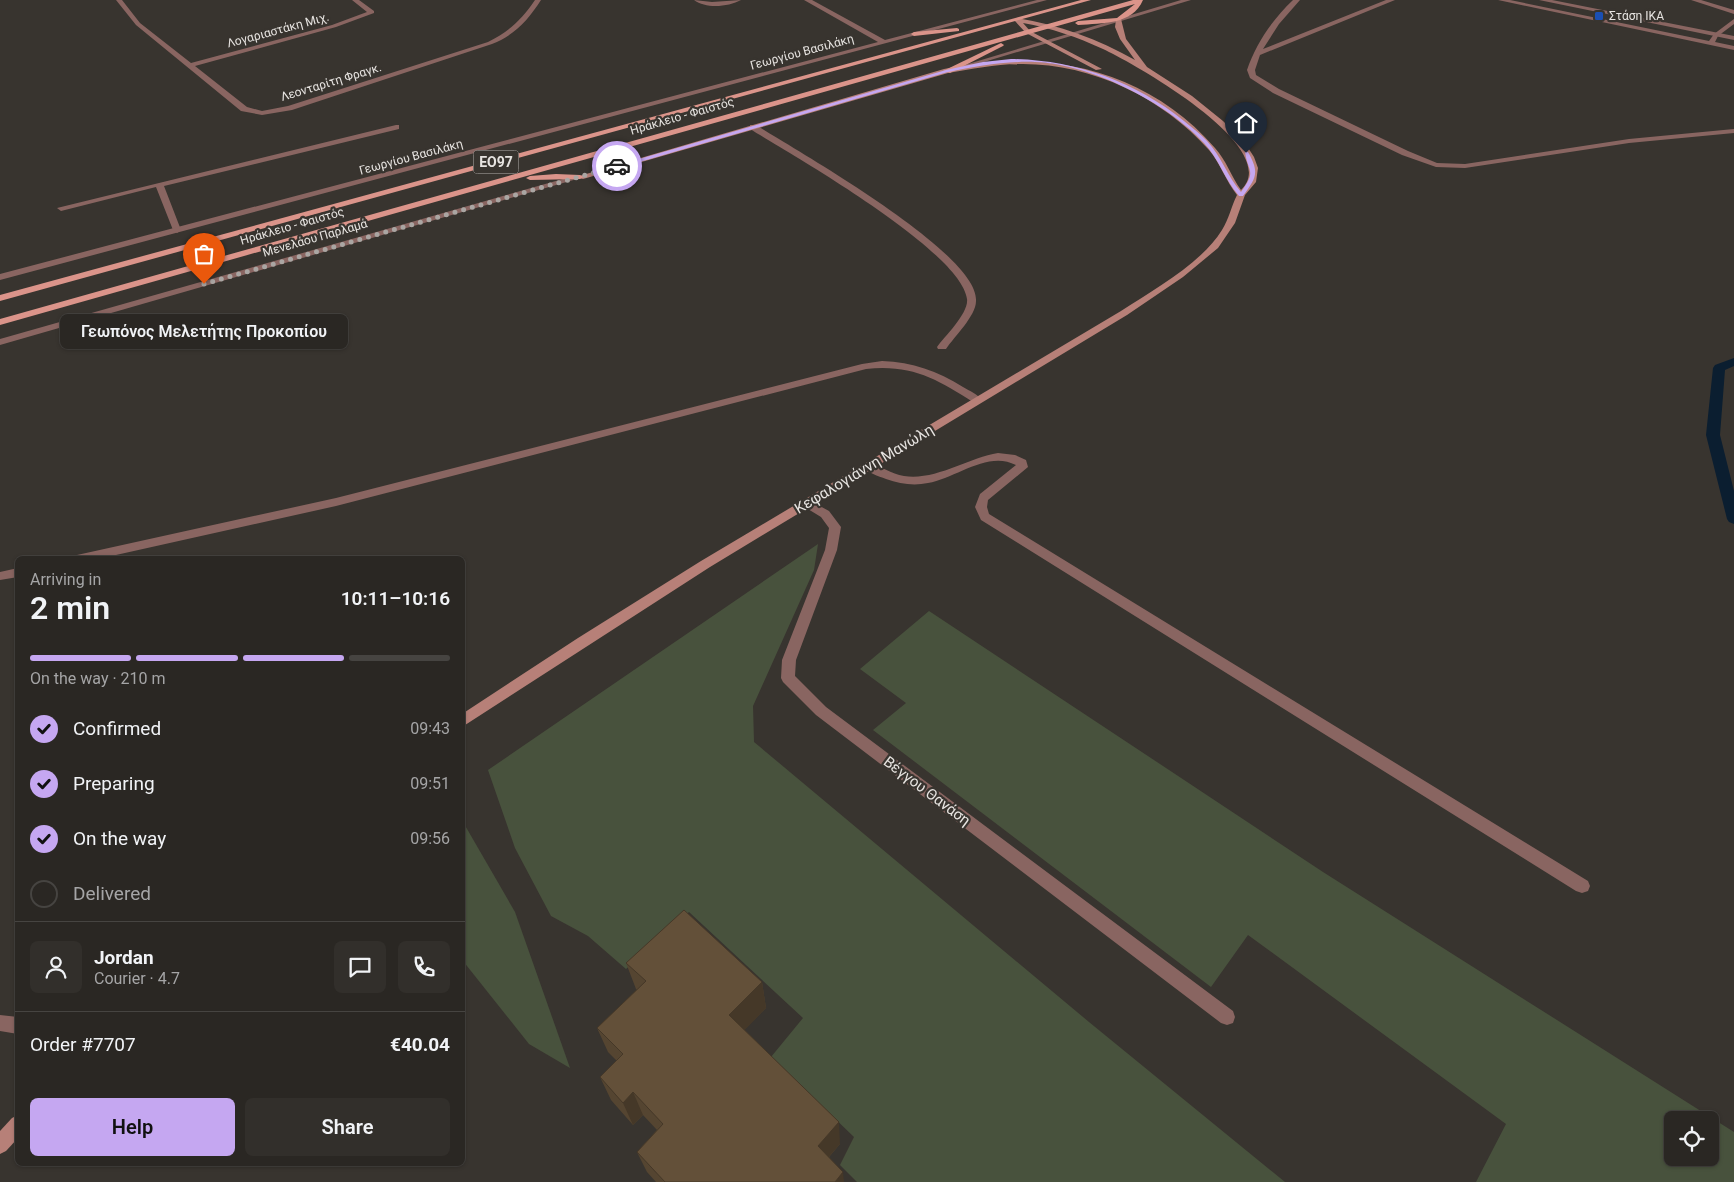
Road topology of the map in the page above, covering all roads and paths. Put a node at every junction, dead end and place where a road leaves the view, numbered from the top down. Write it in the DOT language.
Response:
graph roads {
  1 [pos="119,0"];
  2 [pos="355,0"];
  3 [pos="538,0"];
  4 [pos="697,0"];
  5 [pos="738,0"];
  6 [pos="807,0"];
  7 [pos="1044,0"];
  8 [pos="1073,0"];
  9 [pos="1088,0"];
  10 [pos="1141,0"];
  11 [pos="1188,0"];
  12 [pos="1298,0"];
  13 [pos="1392,0"];
  14 [pos="1501,0"];
  15 [pos="1542,0"];
  16 [pos="1694,0"];
  17 [pos="1060,7"];
  18 [pos="1734,12"];
  19 [pos="1017,20"];
  20 [pos="1118,20"];
  21 [pos="1734,21"];
  22 [pos="1048,26"];
  23 [pos="992,27"];
  24 [pos="1028,32"];
  25 [pos="914,34"];
  26 [pos="1072,34"];
  27 [pos="1716,35"];
  28 [pos="1734,38"];
  29 [pos="883,42"];
  30 [pos="1046,42"];
  31 [pos="1710,44"];
  32 [pos="1734,48"];
  33 [pos="1257,54"];
  34 [pos="189,66"];
  35 [pos="948,71"];
  36 [pos="1147,71"];
  37 [pos="1133,88"];
  38 [pos="396,127"];
  39 [pos="753,127"];
  40 [pos="1734,131"];
  41 [pos="580,177"];
  42 [pos="159,184"];
  43 [pos="490,184"];
  44 [pos="1241,195"];
  45 [pos="61,208"];
  46 [pos="177,230"];
  47 [pos="0,277"];
  48 [pos="0,298"];
  49 [pos="0,322"];
  50 [pos="0,342"];
  51 [pos="942,347"];
  52 [pos="977,400"];
  53 [pos="868,466"];
  54 [pos="807,503"];
  55 [pos="91,556"];
  56 [pos="15,573"];
  57 [pos="0,576"];
  58 [pos="465,720"];
  59 [pos="1582,886"];
  60 [pos="1227,1017"];
  61 [pos="0,1023"];
  62 [pos="15,1025"];
  63 [pos="15,1127"];
  64 [pos="0,1144"];
  1 -- 34 [label="street, Λεονταρίτη Φραγκ."];
  2 -- 34 [label="street, Λογαριαστάκη Μιχ."];
  3 -- 34 [label="street, Λεονταρίτη Φραγκ."];
  4 -- 5 [label="street"];
  6 -- 29 [label="street"];
  7 -- 25 [label="street, Γεωργίου Βασιλάκη"];
  8 -- 17 [label="main road"];
  9 -- 17 [label="main road, Ηράκλειο - Φαιστός / ΕΟ97"];
  10 -- 20 [label="main road"];
  10 -- 22 [label="main road, Ηράκλειο - Φαιστός / ΕΟ97"];
  11 -- 20 [label="street"];
  12 -- 33 [label="street"];
  13 -- 33 [label="street"];
  14 -- 31 [label="street"];
  15 -- 27 [label="street"];
  16 -- 18 [label="street"];
  17 -- 19 [label="main road, Ηράκλειο - Φαιστός / ΕΟ97"];
  19 -- 22 [label="main road, Κεφαλογιάννη Μανώλη"];
  19 -- 23 [label="main road, Ηράκλειο - Φαιστός / ΕΟ97"];
  19 -- 24 [label="main road"];
  20 -- 22 [label="main road"];
  20 -- 26 [label="street"];
  20 -- 36 [label="main road"];
  21 -- 27 [label="street"];
  22 -- 24 [label="main road, Ηράκλειο - Φαιστός / ΕΟ97"];
  22 -- 26 [label="main road, Κεφαλογιάννη Μανώλη"];
  23 -- 25 [label="main road"];
  23 -- 48 [label="main road, Ηράκλειο - Φαιστός / ΕΟ97"];
  24 -- 30 [label="main road"];
  24 -- 35 [label="main road"];
  24 -- 43 [label="main road, Ηράκλειο - Φαιστός / ΕΟ97"];
  25 -- 29 [label="street, Γεωργίου Βασιλάκη"];
  26 -- 30 [label="street"];
  26 -- 36 [label="main road, Κεφαλογιάννη Μανώλη"];
  27 -- 28 [label="street"];
  27 -- 31 [label="street"];
  29 -- 46 [label="street, Γεωργίου Βασιλάκη"];
  30 -- 35 [label="street"];
  30 -- 37 [label="main road"];
  31 -- 32 [label="street"];
  33 -- 40 [label="street"];
  35 -- 37 [label="main road"];
  35 -- 39 [label="main road"];
  36 -- 44 [label="main road, Κεφαλογιάννη Μανώλη"];
  37 -- 44 [label="main road"];
  38 -- 42 [label="street"];
  39 -- 41 [label="main road"];
  39 -- 51 [label="street"];
  41 -- 43 [label="main road"];
  41 -- 50 [label="street, Μενελάου Παρλαμά"];
  42 -- 45 [label="street"];
  42 -- 46 [label="street"];
  43 -- 49 [label="main road, Ηράκλειο - Φαιστός / ΕΟ97"];
  44 -- 52 [label="main road, Κεφαλογιάννη Μανώλη"];
  46 -- 47 [label="street, Γεωργίου Βασιλάκη"];
  52 -- 53 [label="main road, Κεφαλογιάννη Μανώλη"];
  52 -- 55 [label="street"];
  53 -- 54 [label="main road, Κεφαλογιάννη Μανώλη"];
  53 -- 59 [label="street"];
  54 -- 58 [label="main road, Κεφαλογιάννη Μανώλη"];
  54 -- 60 [label="street, Βέγγου Θανάση"];
  56 -- 57 [label="street"];
  61 -- 62 [label="street"];
  63 -- 64 [label="main road"];
}
